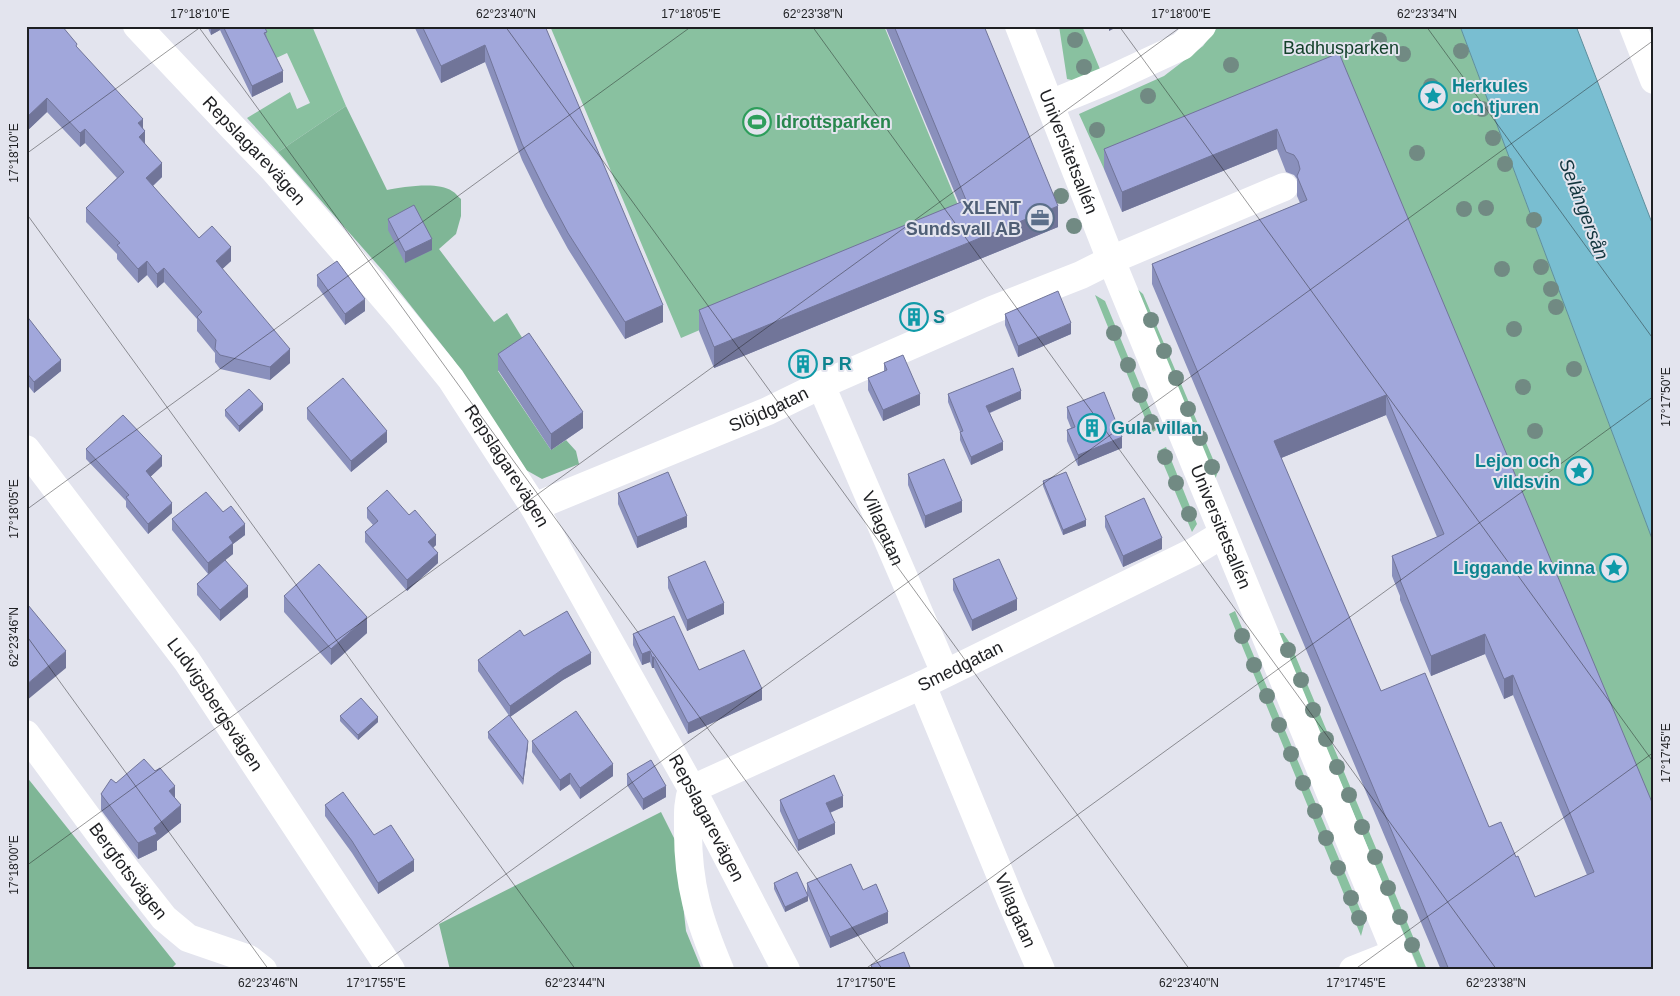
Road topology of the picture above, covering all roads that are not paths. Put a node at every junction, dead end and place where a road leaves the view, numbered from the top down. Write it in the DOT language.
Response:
graph roads {
  1 [pos="137,26"];
  2 [pos="1019,26"];
  3 [pos="1202,26"];
  4 [pos="1634,26"];
  5 [pos="1653,76"];
  6 [pos="1050,104"];
  7 [pos="1284,187"];
  8 [pos="1111,260"];
  9 [pos="821,385"];
  10 [pos="26,448"];
  11 [pos="534,507"];
  12 [pos="1223,534"];
  13 [pos="933,679"];
  14 [pos="26,734"];
  15 [pos="692,789"];
  16 [pos="1399,961"];
  17 [pos="263,970"];
  18 [pos="391,970"];
  19 [pos="720,970"];
  20 [pos="786,970"];
  21 [pos="1041,970"];
  22 [pos="1354,970"];
  1 -- 11 [label="street, Repslagarevägen"];
  2 -- 6 [label="street, Universitetsallén"];
  3 -- 6 [label="street"];
  4 -- 5 [label="street"];
  6 -- 8 [label="street, Universitetsallén"];
  7 -- 8 [label="street, Slöjdgatan"];
  8 -- 9 [label="street, Slöjdgatan"];
  8 -- 12 [label="street, Universitetsallén"];
  9 -- 11 [label="street, Slöjdgatan"];
  9 -- 13 [label="street, Villagatan"];
  10 -- 18 [label="street, Ludvigsbergsvägen"];
  11 -- 15 [label="street, Repslagarevägen"];
  12 -- 13 [label="street, Smedgatan"];
  12 -- 16 [label="street, Universitetsallén"];
  13 -- 15 [label="street, Smedgatan"];
  13 -- 21 [label="street, Villagatan"];
  14 -- 17 [label="street, Bergfotsvägen"];
  15 -- 19 [label="street"];
  15 -- 20 [label="street, Repslagarevägen"];
  16 -- 22 [label="street"];
}
